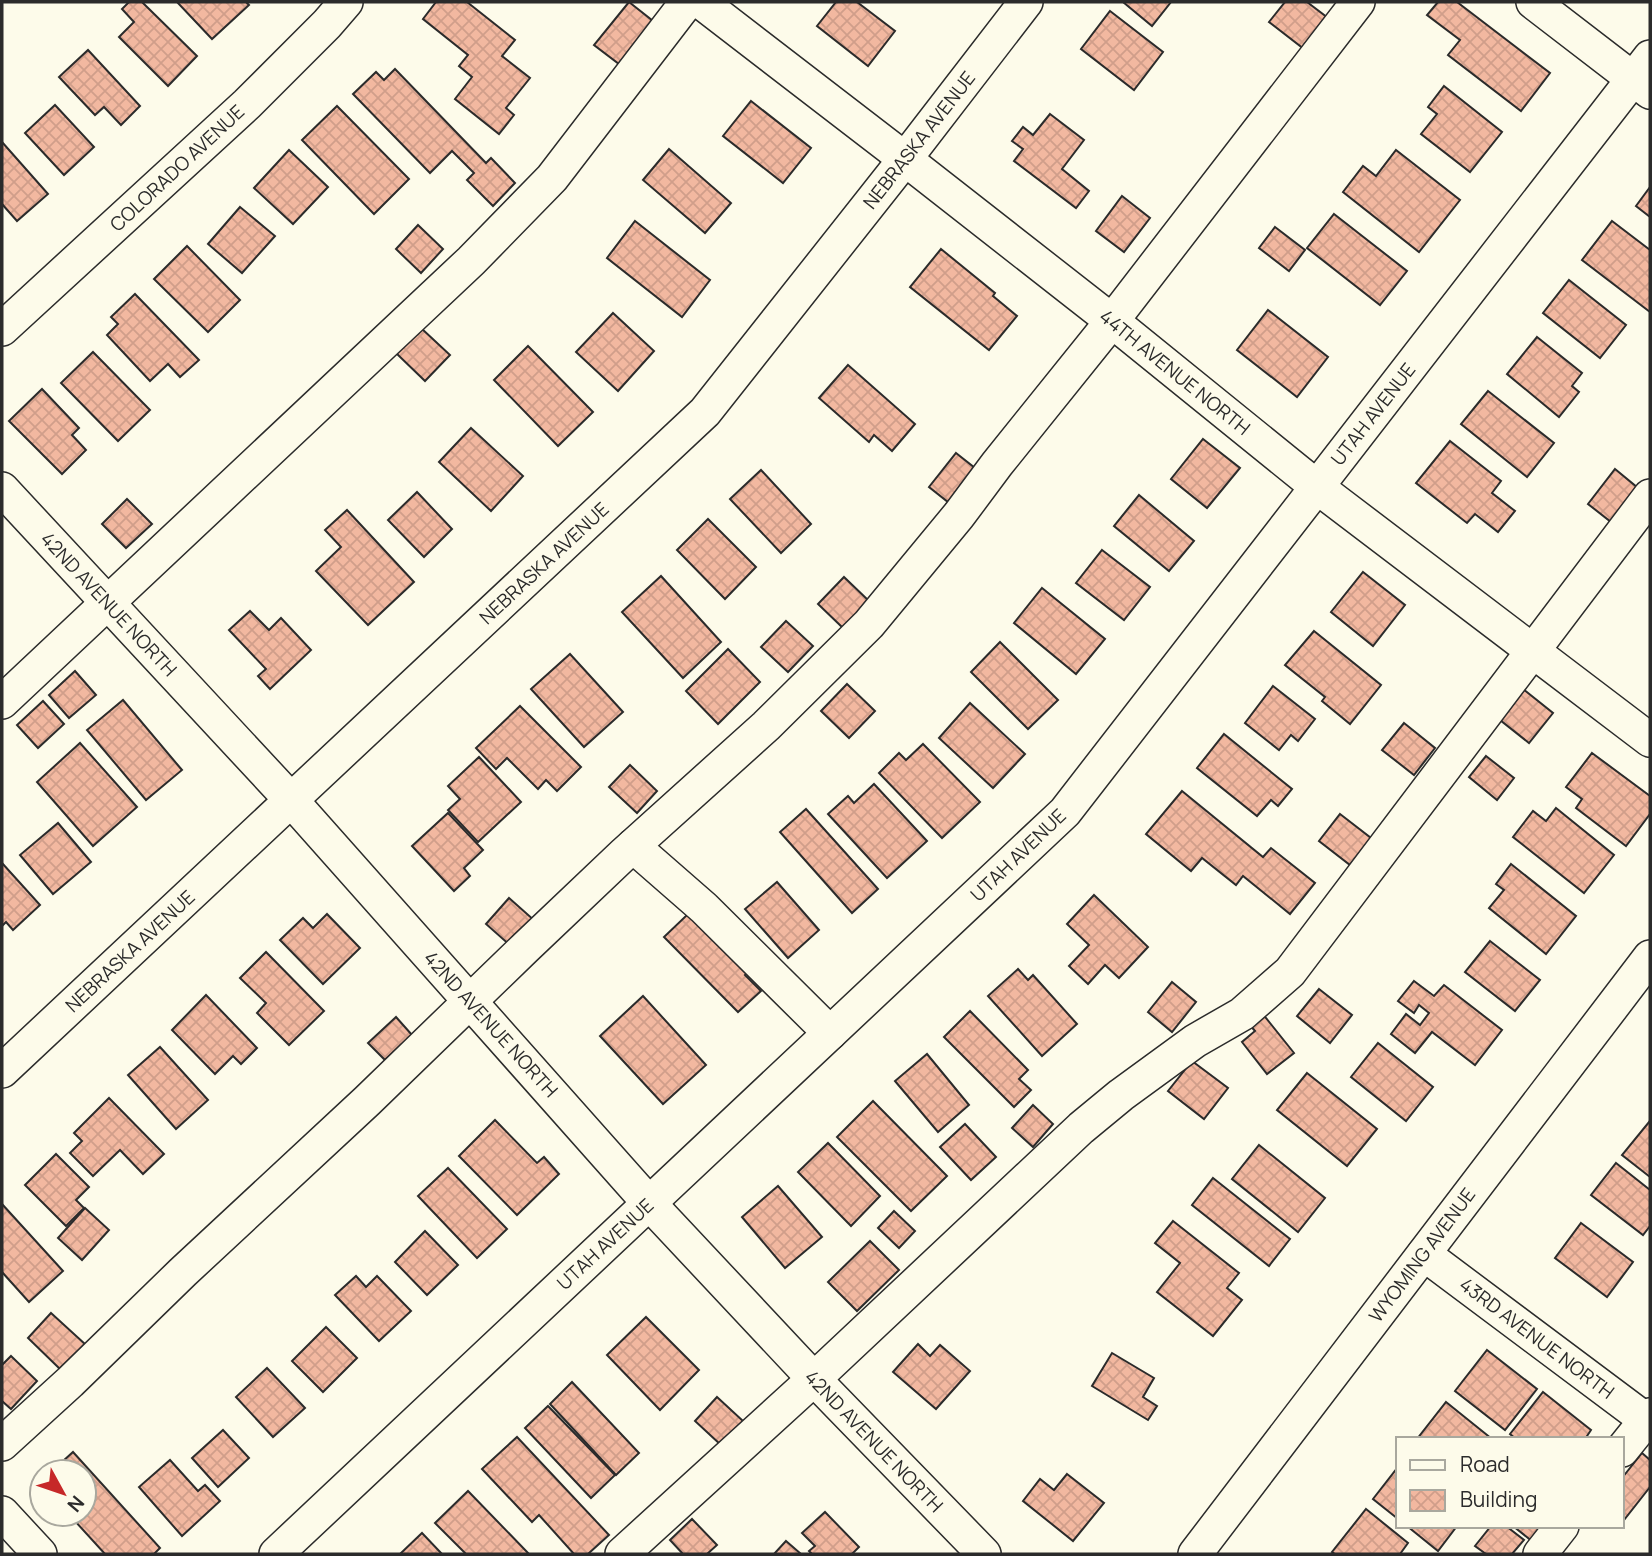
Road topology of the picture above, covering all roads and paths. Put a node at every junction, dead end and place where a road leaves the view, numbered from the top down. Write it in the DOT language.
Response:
graph roads {
  1 [pos="346,2"];
  2 [pos="687,2"];
  3 [pos="701,2"];
  4 [pos="1026,2"];
  5 [pos="1358,2"];
  6 [pos="1533,2"];
  7 [pos="1645,76"];
  8 [pos="905,159"];
  9 [pos="1112,321"];
  10 [pos="2,329"];
  11 [pos="1317,487"];
  12 [pos="2,489"];
  13 [pos="1650,496"];
  14 [pos="107,602"];
  15 [pos="1534,651"];
  16 [pos="2,702"];
  17 [pos="1650,740"];
  18 [pos="291,800"];
  19 [pos="633,846"];
  20 [pos="1650,957"];
  21 [pos="470,1000"];
  22 [pos="830,1033"];
  23 [pos="2,1071"];
  24 [pos="649,1203"];
  25 [pos="1424,1254"];
  26 [pos="814,1379"];
  27 [pos="1649,1419"];
  28 [pos="2,1444"];
  29 [pos="1624,1448"];
  30 [pos="2,1513"];
  31 [pos="1560,1528"];
  32 [pos="967,1549"];
  33 [pos="40,1554"];
  34 [pos="276,1554"];
  35 [pos="622,1554"];
  36 [pos="1195,1554"];
  37 [pos="1539,1554"];
  1 -- 10 [label="street, COLORADO AVENUE"];
  2 -- 14 [label="street"];
  3 -- 8 [label="street, 44TH AVENUE NORTH"];
  4 -- 8 [label="street, NEBRASKA AVENUE"];
  5 -- 9 [label="street"];
  6 -- 7 [label="street"];
  7 -- 11 [label="street, UTAH AVENUE"];
  8 -- 9 [label="street, 44TH AVENUE NORTH"];
  8 -- 18 [label="street, NEBRASKA AVENUE"];
  9 -- 11 [label="street, 44TH AVENUE NORTH"];
  9 -- 19 [label="street"];
  11 -- 15 [label="street, 44TH AVENUE NORTH"];
  11 -- 22 [label="street, UTAH AVENUE"];
  12 -- 14 [label="street, 42ND AVENUE NORTH"];
  13 -- 15 [label="street"];
  14 -- 16 [label="street"];
  14 -- 18 [label="street, 42ND AVENUE NORTH"];
  15 -- 17 [label="street, 44TH AVENUE NORTH"];
  15 -- 26 [label="street"];
  18 -- 21 [label="street, 42ND AVENUE NORTH"];
  18 -- 23 [label="street, NEBRASKA AVENUE"];
  19 -- 21 [label="street"];
  19 -- 22 [label="street"];
  20 -- 25 [label="street, WYOMING AVENUE"];
  21 -- 24 [label="street, 42ND AVENUE NORTH"];
  21 -- 28 [label="street"];
  22 -- 24 [label="street, UTAH AVENUE"];
  24 -- 26 [label="street, 42ND AVENUE NORTH"];
  24 -- 34 [label="street, UTAH AVENUE"];
  25 -- 27 [label="street, 43RD AVENUE NORTH"];
  25 -- 36 [label="street, WYOMING AVENUE"];
  26 -- 32 [label="street, 42ND AVENUE NORTH"];
  26 -- 35 [label="street"];
  27 -- 29 [label="street"];
  30 -- 33 [label="street"];
  31 -- 37 [label="street"];
}
